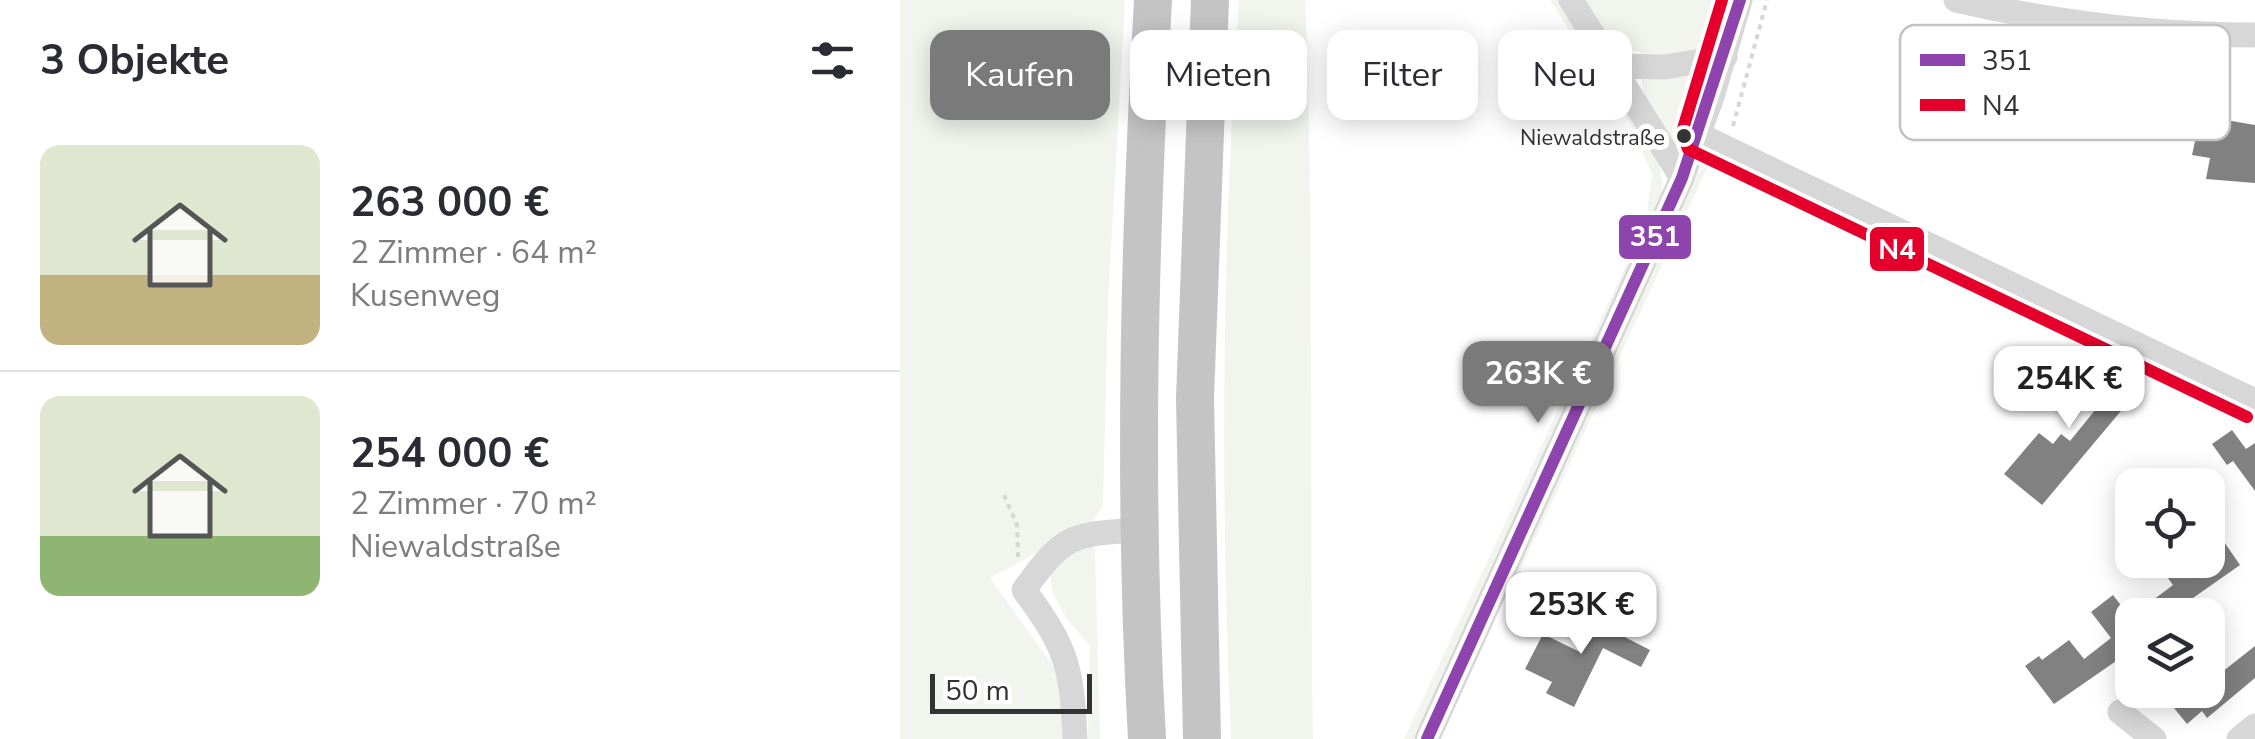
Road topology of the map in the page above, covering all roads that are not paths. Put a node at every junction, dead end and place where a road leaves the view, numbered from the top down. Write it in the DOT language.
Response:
graph roads {
  1 [pos="1154,0"];
  2 [pos="1210,0"];
  3 [pos="1572,0"];
  4 [pos="1740,0"];
  5 [pos="1956,0"];
  6 [pos="2084,25"];
  7 [pos="1591,30"];
  8 [pos="2230,34"];
  9 [pos="2255,34"];
  10 [pos="1725,57"];
  11 [pos="1632,66"];
  12 [pos="1632,97"];
  13 [pos="1700,135"];
  14 [pos="1682,178"];
  15 [pos="2255,401"];
  16 [pos="1139,530"];
  17 [pos="2120,712"];
  18 [pos="2255,726"];
  19 [pos="1076,739"];
  20 [pos="1147,739"];
  21 [pos="1202,739"];
  22 [pos="1426,739"];
  23 [pos="2154,739"];
  24 [pos="2240,739"];
  1 -- 16 [label="highway"];
  2 -- 21 [label="highway"];
  3 -- 7 [label="street"];
  4 -- 10 [label="street"];
  5 -- 6 [label="street"];
  8 -- 9 [label="street"];
  10 -- 11 [label="street"];
  10 -- 13 [label="street"];
  12 -- 14 [label="street"];
  13 -- 14 [label="street"];
  13 -- 15 [label="street"];
  14 -- 22 [label="street"];
  16 -- 19 [label="street"];
  16 -- 20 [label="highway"];
  17 -- 23 [label="street"];
  18 -- 24 [label="street"];
}
